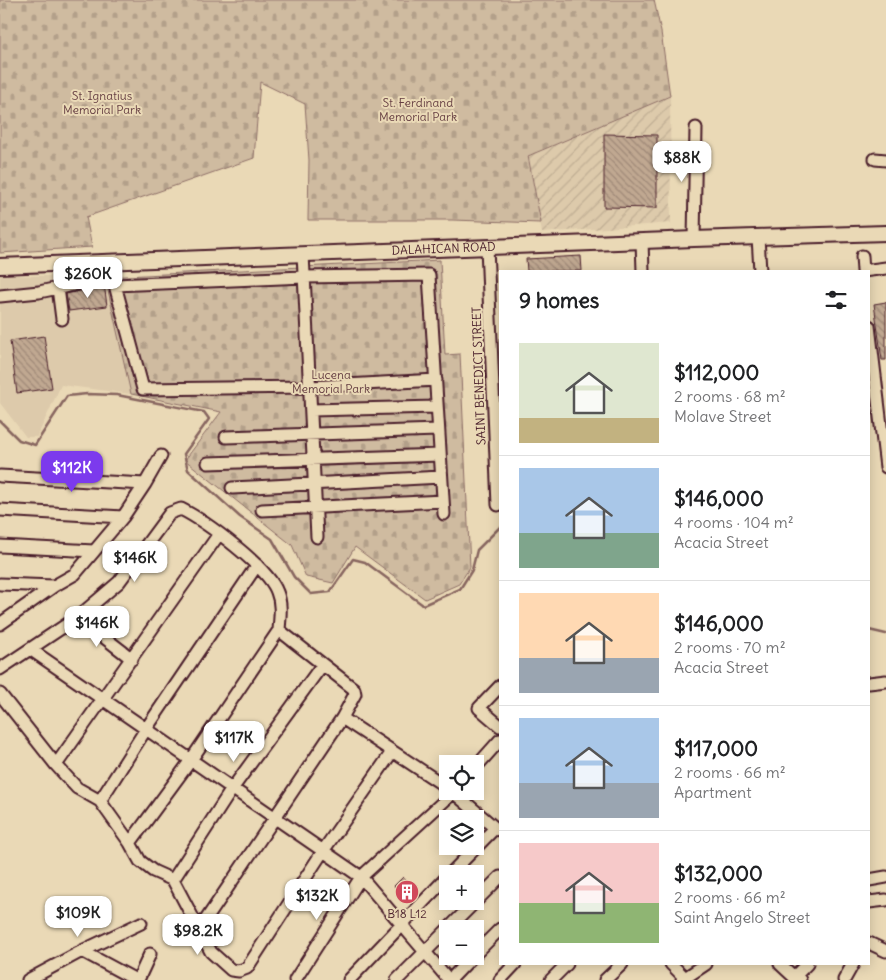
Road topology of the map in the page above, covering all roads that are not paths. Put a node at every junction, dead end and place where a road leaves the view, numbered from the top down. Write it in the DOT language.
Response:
graph roads {
  1 [pos="696,128"];
  2 [pos="886,233"];
  3 [pos="758,237"];
  4 [pos="694,239"];
  5 [pos="642,241"];
  6 [pos="487,247"];
  7 [pos="303,254"];
  8 [pos="862,256"];
  9 [pos="96,262"];
  10 [pos="0,266"];
  11 [pos="886,268"];
  12 [pos="643,270"];
  13 [pos="760,270"];
  14 [pos="863,270"];
  15 [pos="870,270"];
  16 [pos="304,277"];
  17 [pos="58,288"];
  18 [pos="0,296"];
  19 [pos="495,312"];
  20 [pos="62,319"];
  21 [pos="870,334"];
  22 [pos="496,365"];
  23 [pos="436,380"];
  24 [pos="310,386"];
  25 [pos="437,407"];
  26 [pos="311,410"];
  27 [pos="498,424"];
  28 [pos="438,430"];
  29 [pos="312,434"];
  30 [pos="226,437"];
  31 [pos="440,455"];
  32 [pos="161,456"];
  33 [pos="313,460"];
  34 [pos="208,464"];
  35 [pos="886,467"];
  36 [pos="0,476"];
  37 [pos="441,476"];
  38 [pos="498,476"];
  39 [pos="314,483"];
  40 [pos="145,484"];
  41 [pos="232,488"];
  42 [pos="443,501"];
  43 [pos="498,505"];
  44 [pos="315,508"];
  45 [pos="0,510"];
  46 [pos="262,510"];
  47 [pos="444,514"];
  48 [pos="123,517"];
  49 [pos="219,534"];
  50 [pos="317,537"];
  51 [pos="0,546"];
  52 [pos="94,551"];
  53 [pos="257,565"];
  54 [pos="0,584"];
  55 [pos="54,586"];
  56 [pos="5,617"];
  57 [pos="78,617"];
  58 [pos="0,624"];
  59 [pos="279,630"];
  60 [pos="30,649"];
  61 [pos="132,659"];
  62 [pos="322,665"];
  63 [pos="0,669"];
  64 [pos="886,681"];
  65 [pos="870,683"];
  66 [pos="499,687"];
  67 [pos="0,694"];
  68 [pos="103,700"];
  69 [pos="342,718"];
  70 [pos="499,725"];
  71 [pos="146,729"];
  72 [pos="499,741"];
  73 [pos="392,752"];
  74 [pos="484,758"];
  75 [pos="191,760"];
  76 [pos="56,765"];
  77 [pos="439,783"];
  78 [pos="232,789"];
  79 [pos="442,800"];
  80 [pos="463,800"];
  81 [pos="100,801"];
  82 [pos="274,818"];
  83 [pos="497,829"];
  84 [pos="130,843"];
  85 [pos="323,851"];
  86 [pos="459,865"];
  87 [pos="361,877"];
  88 [pos="886,877"];
  89 [pos="499,878"];
  90 [pos="173,880"];
  91 [pos="870,880"];
  92 [pos="439,885"];
  93 [pos="886,900"];
  94 [pos="870,902"];
  95 [pos="457,920"];
  96 [pos="140,923"];
  97 [pos="402,924"];
  98 [pos="199,930"];
  99 [pos="499,930"];
  100 [pos="439,938"];
  101 [pos="870,943"];
  102 [pos="484,945"];
  103 [pos="82,951"];
  104 [pos="425,951"];
  105 [pos="886,951"];
  106 [pos="150,954"];
  107 [pos="464,965"];
  108 [pos="514,965"];
  109 [pos="566,965"];
  110 [pos="621,965"];
  111 [pos="673,965"];
  112 [pos="705,965"];
  113 [pos="781,965"];
  114 [pos="806,965"];
  115 [pos="852,965"];
  116 [pos="797,978"];
  117 [pos="684,979"];
  118 [pos="28,980"];
  119 [pos="137,980"];
  120 [pos="294,980"];
  121 [pos="349,980"];
  122 [pos="397,980"];
  123 [pos="449,980"];
  124 [pos="500,980"];
  125 [pos="551,980"];
  126 [pos="604,980"];
  127 [pos="844,980"];
  1 -- 4 [label="street"];
  2 -- 3 [label="main road, DALAHICAN ROAD"];
  3 -- 4 [label="main road, DALAHICAN ROAD"];
  3 -- 13 [label="street"];
  4 -- 5 [label="main road, DALAHICAN ROAD"];
  5 -- 6 [label="main road, DALAHICAN ROAD"];
  5 -- 12 [label="street"];
  6 -- 7 [label="main road, DALAHICAN ROAD"];
  6 -- 19 [label="street, SAINT BENEDICT STREET"];
  7 -- 9 [label="main road, DALAHICAN ROAD"];
  7 -- 16 [label="street"];
  8 -- 14 [label="street"];
  9 -- 10 [label="main road, DALAHICAN ROAD"];
  9 -- 17 [label="street"];
  11 -- 15 [label="street"];
  16 -- 23 [label="street"];
  16 -- 24 [label="street"];
  16 -- 24 [label="street"];
  17 -- 18 [label="street"];
  17 -- 20 [label="street"];
  19 -- 22 [label="street, SAINT BENEDICT STREET"];
  21 -- 35 [label="street"];
  22 -- 27 [label="street, SAINT BENEDICT STREET"];
  23 -- 24 [label="street"];
  23 -- 25 [label="street"];
  24 -- 26 [label="street"];
  25 -- 26 [label="street"];
  25 -- 28 [label="street"];
  26 -- 29 [label="street"];
  27 -- 38 [label="street, SAINT BENEDICT STREET"];
  28 -- 29 [label="street"];
  28 -- 31 [label="street"];
  29 -- 30 [label="street"];
  29 -- 33 [label="street"];
  31 -- 33 [label="street"];
  31 -- 37 [label="street"];
  32 -- 40 [label="street"];
  33 -- 34 [label="street"];
  33 -- 39 [label="street"];
  36 -- 40 [label="street"];
  37 -- 39 [label="street"];
  37 -- 42 [label="street"];
  38 -- 43 [label="street, SAINT BENEDICT STREET"];
  39 -- 41 [label="street"];
  39 -- 44 [label="street"];
  40 -- 48 [label="street"];
  42 -- 44 [label="street"];
  42 -- 47 [label="street"];
  44 -- 46 [label="street"];
  44 -- 50 [label="street"];
  45 -- 48 [label="street"];
  48 -- 52 [label="street"];
  49 -- 53 [label="street"];
  49 -- 57 [label="street"];
  49 -- 61 [label="street"];
  51 -- 52 [label="street"];
  52 -- 55 [label="street"];
  53 -- 59 [label="street"];
  53 -- 71 [label="street"];
  54 -- 55 [label="street"];
  55 -- 56 [label="street"];
  56 -- 58 [label="street"];
  57 -- 60 [label="street"];
  57 -- 61 [label="street"];
  59 -- 62 [label="street"];
  59 -- 75 [label="street"];
  60 -- 63 [label="street"];
  60 -- 68 [label="street"];
  61 -- 68 [label="street"];
  62 -- 69 [label="street"];
  62 -- 78 [label="street"];
  64 -- 65 [label="street"];
  66 -- 70 [label="street"];
  67 -- 76 [label="street"];
  68 -- 71 [label="street"];
  68 -- 76 [label="street"];
  69 -- 73 [label="street"];
  69 -- 82 [label="street"];
  71 -- 75 [label="street"];
  71 -- 81 [label="street"];
  72 -- 74 [label="street"];
  73 -- 77 [label="street"];
  73 -- 85 [label="street"];
  75 -- 78 [label="street"];
  75 -- 84 [label="street"];
  76 -- 81 [label="street"];
  78 -- 82 [label="street"];
  78 -- 90 [label="street"];
  79 -- 87 [label="street"];
  80 -- 83 [label="street"];
  81 -- 84 [label="street"];
  82 -- 85 [label="street"];
  82 -- 98 [label="street"];
  83 -- 86 [label="street"];
  84 -- 90 [label="street"];
  85 -- 87 [label="street"];
  85 -- 98 [label="street"];
  87 -- 97 [label="street"];
  87 -- 120 [label="street"];
  88 -- 91 [label="street"];
  89 -- 95 [label="street"];
  90 -- 98 [label="street"];
  92 -- 97 [label="street"];
  93 -- 94 [label="street"];
  96 -- 103 [label="street"];
  97 -- 104 [label="street"];
  97 -- 121 [label="street"];
  99 -- 102 [label="street"];
  100 -- 104 [label="street"];
  101 -- 105 [label="street"];
  103 -- 118 [label="street"];
  103 -- 119 [label="street"];
  104 -- 122 [label="street"];
  104 -- 123 [label="street"];
  106 -- 119 [label="street"];
  107 -- 123 [label="street"];
  108 -- 124 [label="street"];
  109 -- 125 [label="street"];
  110 -- 126 [label="street"];
  111 -- 117 [label="street"];
  112 -- 117 [label="street"];
  113 -- 116 [label="street"];
  114 -- 116 [label="street"];
  115 -- 127 [label="street"];
}
